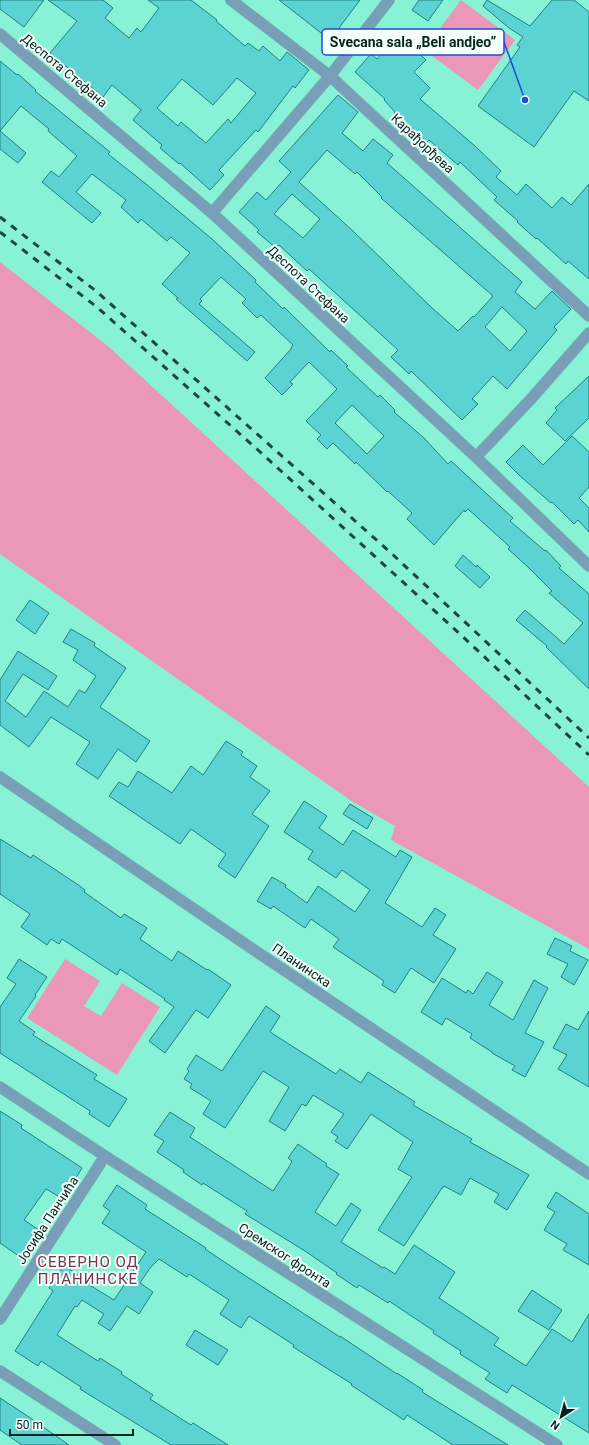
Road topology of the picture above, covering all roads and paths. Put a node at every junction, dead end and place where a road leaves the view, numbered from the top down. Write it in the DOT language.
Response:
graph roads {
  1 [pos="231,0"];
  2 [pos="389,0"];
  3 [pos="0,34"];
  4 [pos="330,76"];
  5 [pos="212,214"];
  6 [pos="589,316"];
  7 [pos="589,333"];
  8 [pos="476,457"];
  9 [pos="589,566"];
  10 [pos="0,777"];
  11 [pos="0,1087"];
  12 [pos="105,1156"];
  13 [pos="589,1174"];
  14 [pos="0,1319"];
  15 [pos="0,1371"];
  16 [pos="115,1445"];
  17 [pos="557,1445"];
  1 -- 4 [label="street, Карађорђева"];
  2 -- 4 [label="street"];
  3 -- 5 [label="street, Деспота Стефана"];
  4 -- 5 [label="street"];
  4 -- 6 [label="street, Карађорђева"];
  5 -- 8 [label="street, Деспота Стефана"];
  7 -- 8 [label="street"];
  8 -- 9 [label="street, Деспота Стефана"];
  10 -- 13 [label="street, Планинска"];
  11 -- 12 [label="street, Сремског фронта"];
  12 -- 14 [label="street, Јосифа Панчића"];
  12 -- 17 [label="street, Сремског фронта"];
  15 -- 16 [label="street"];
}
